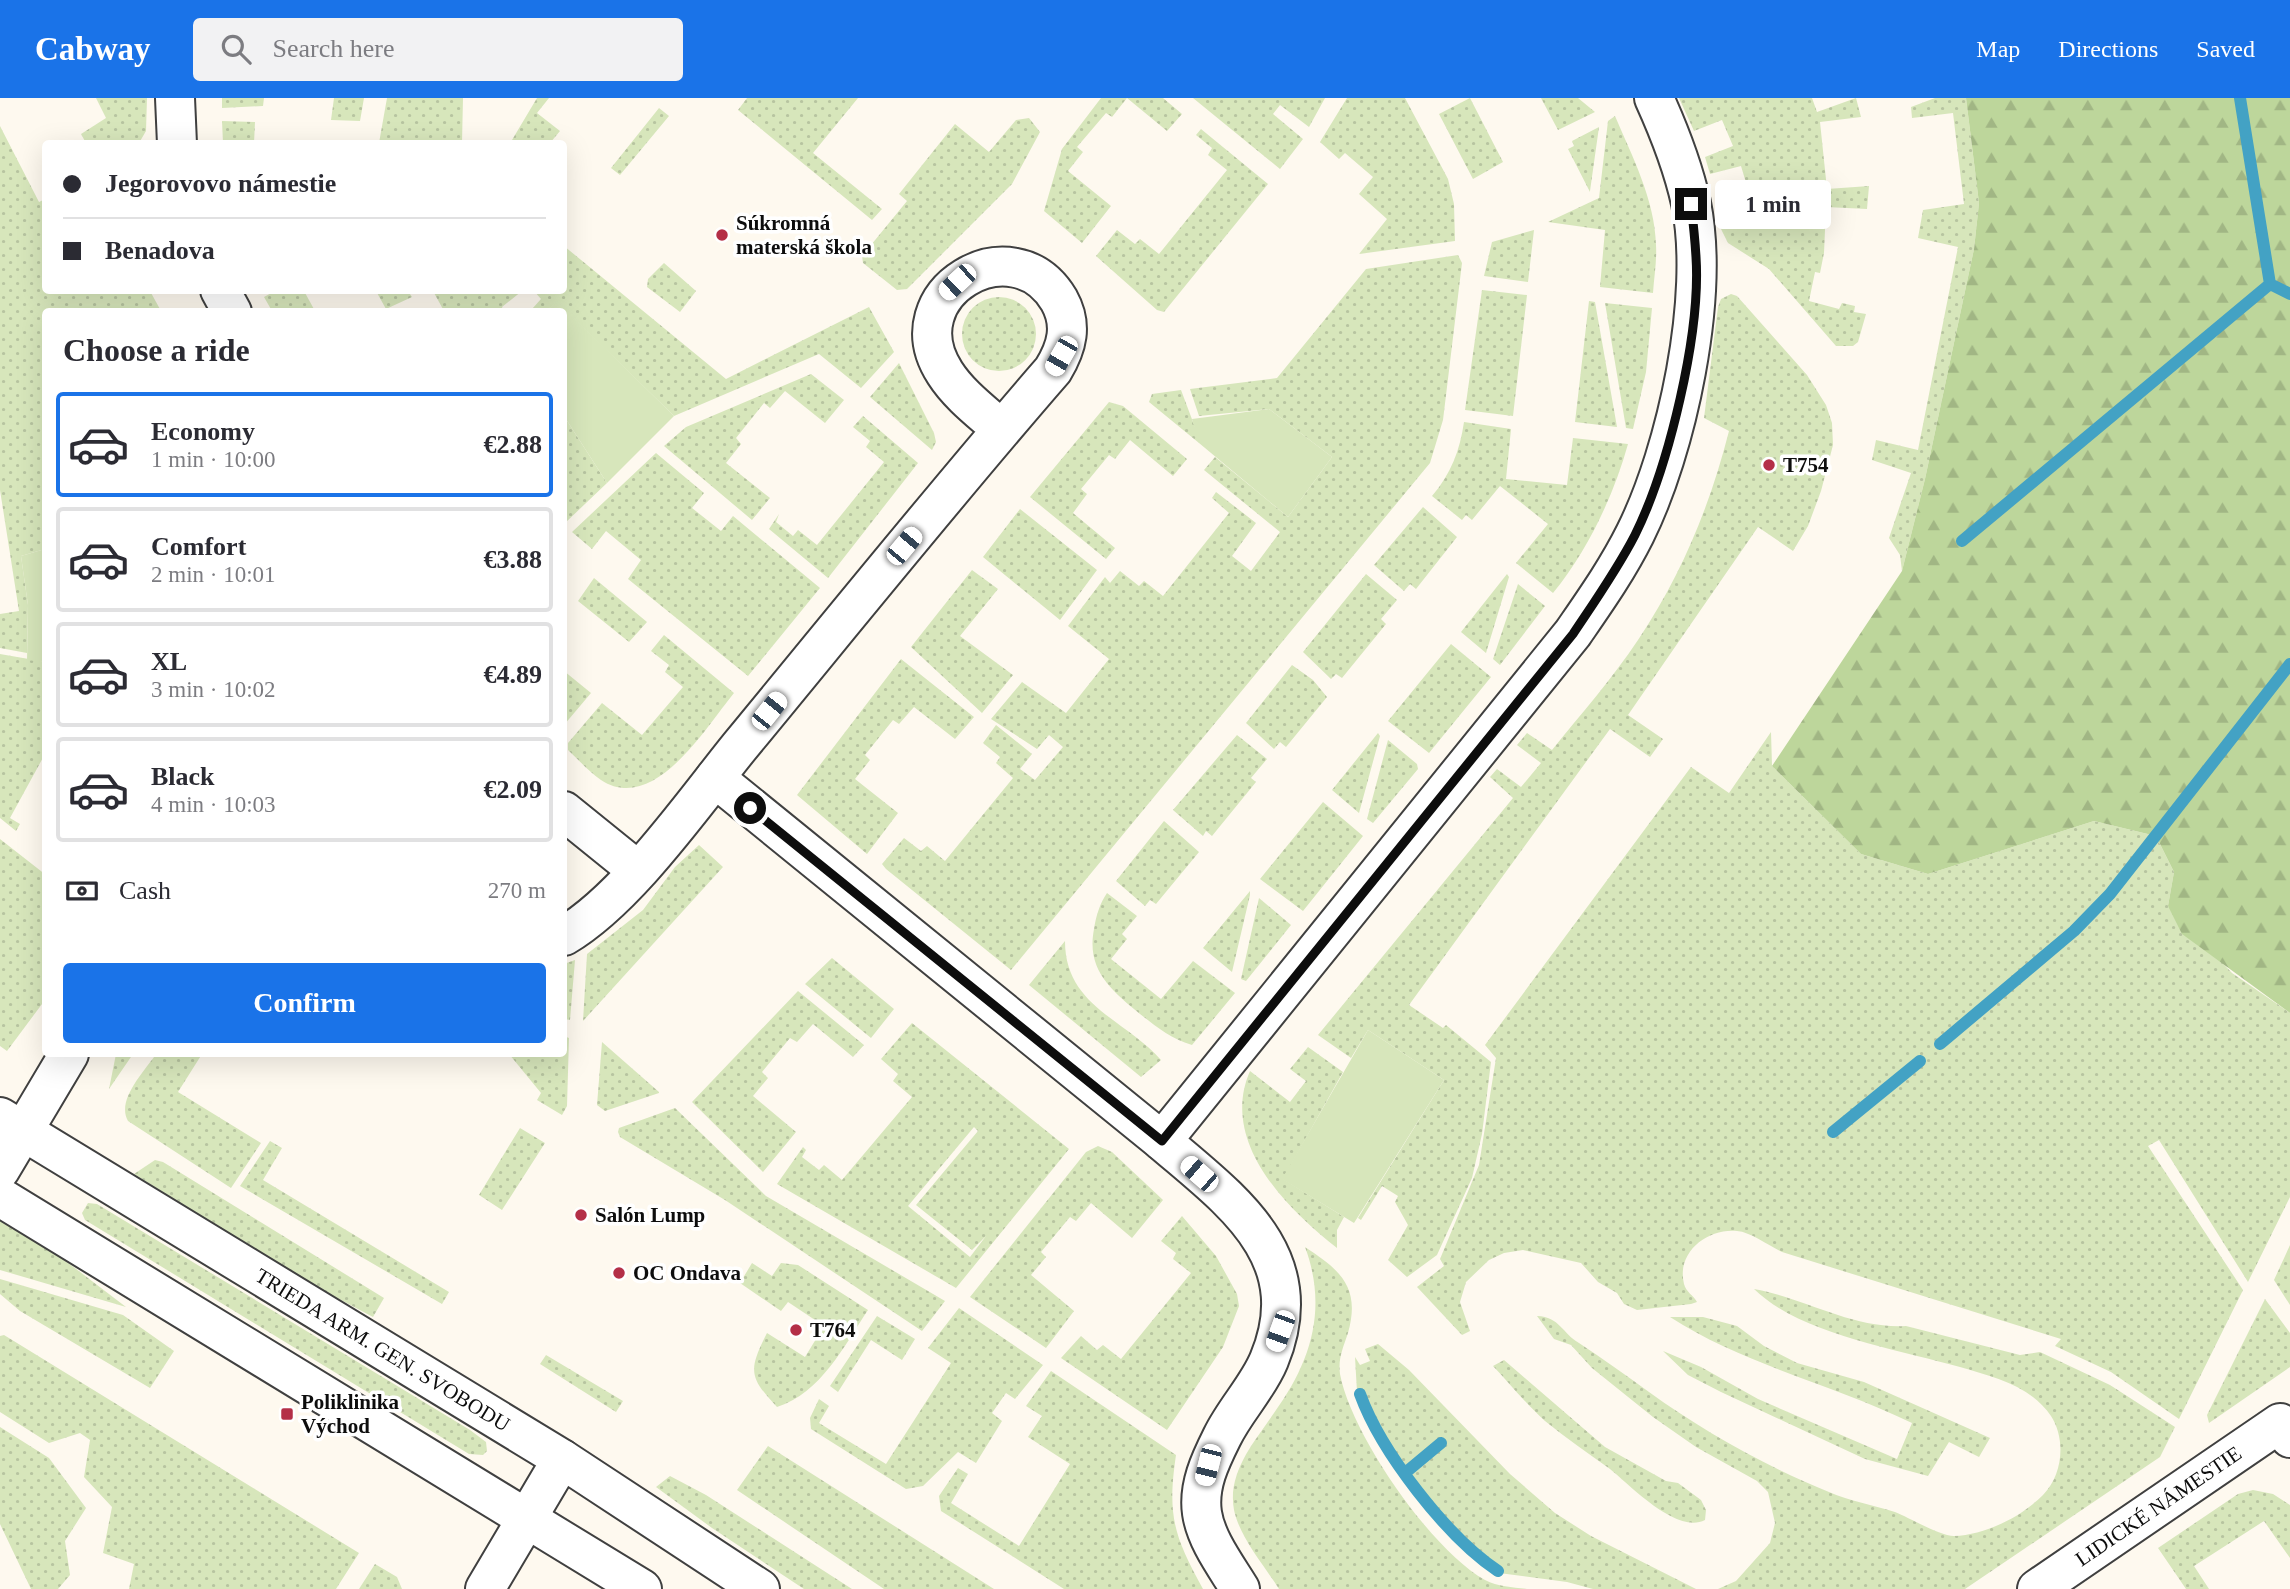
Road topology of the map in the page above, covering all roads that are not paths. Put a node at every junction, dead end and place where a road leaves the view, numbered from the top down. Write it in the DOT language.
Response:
graph roads {
  1 [pos="175,98"];
  2 [pos="1654,98"];
  3 [pos="177,140"];
  4 [pos="1002,429"];
  5 [pos="715,778"];
  6 [pos="567,813"];
  7 [pos="637,870"];
  8 [pos="567,934"];
  9 [pos="67,1057"];
  10 [pos="12,1124"];
  11 [pos="1162,1141"];
  12 [pos="0,1170"];
  13 [pos="0,1197"];
  14 [pos="2287,1426"];
  15 [pos="562,1459"];
  16 [pos="526,1516"];
  17 [pos="485,1589"];
  18 [pos="642,1589"];
  19 [pos="760,1589"];
  20 [pos="1240,1589"];
  21 [pos="2037,1589"];
  1 -- 3 [label="street"];
  2 -- 11 [label="street"];
  4 -- 5 [label="street"];
  5 -- 7 [label="street"];
  5 -- 11 [label="street"];
  6 -- 7 [label="street"];
  7 -- 8 [label="street"];
  9 -- 10 [label="street"];
  10 -- 12 [label="street"];
  10 -- 15 [label="street, TRIEDA ARM. GEN. SVOBODU"];
  11 -- 20 [label="street"];
  13 -- 16 [label="street"];
  14 -- 21 [label="street, LIDICKÉ NÁMESTIE"];
  15 -- 16 [label="street"];
  15 -- 19 [label="street, TRIEDA ARM. GEN. SVOBODU"];
  16 -- 17 [label="street"];
  16 -- 18 [label="street"];
}
